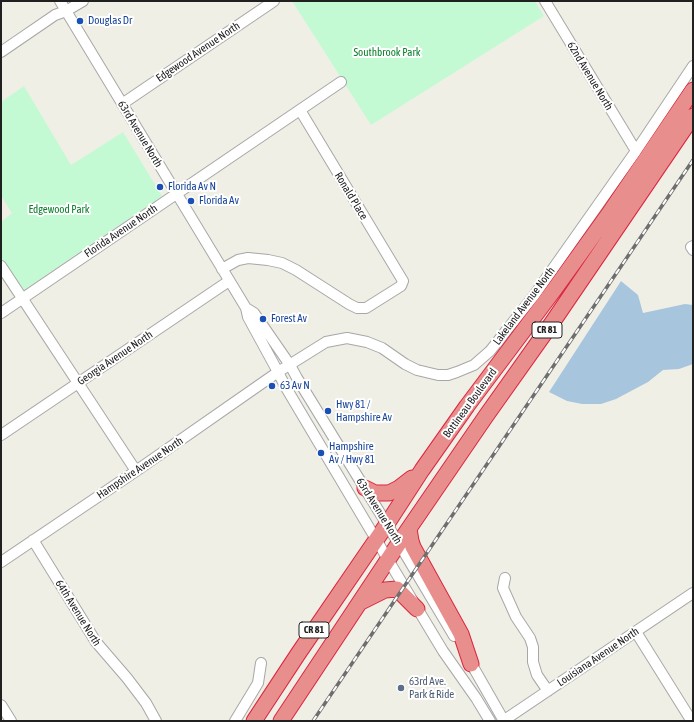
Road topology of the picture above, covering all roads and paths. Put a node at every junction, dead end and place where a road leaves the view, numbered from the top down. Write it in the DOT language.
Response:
graph roads {
  1 [pos="60,1"];
  2 [pos="83,1"];
  3 [pos="274,1"];
  4 [pos="545,1"];
  5 [pos="66,11"];
  6 [pos="1,52"];
  7 [pos="693,66"];
  8 [pos="341,82"];
  9 [pos="693,90"];
  10 [pos="122,104"];
  11 [pos="300,110"];
  12 [pos="693,116"];
  13 [pos="636,151"];
  14 [pos="177,194"];
  15 [pos="1,266"];
  16 [pos="222,269"];
  17 [pos="229,281"];
  18 [pos="22,298"];
  19 [pos="246,308"];
  20 [pos="1,313"];
  21 [pos="290,365"];
  22 [pos="278,372"];
  23 [pos="78,383"];
  24 [pos="1,435"];
  25 [pos="422,470"];
  26 [pos="136,471"];
  27 [pos="365,488"];
  28 [pos="387,524"];
  29 [pos="409,529"];
  30 [pos="33,540"];
  31 [pos="376,540"];
  32 [pos="399,543"];
  33 [pos="388,560"];
  34 [pos="1,562"];
  35 [pos="505,578"];
  36 [pos="693,593"];
  37 [pos="359,604"];
  38 [pos="417,609"];
  39 [pos="636,632"];
  40 [pos="261,663"];
  41 [pos="471,664"];
  42 [pos="548,691"];
  43 [pos="1,705"];
  44 [pos="692,719"];
  45 [pos="11,721"];
  46 [pos="156,721"];
  47 [pos="235,721"];
  48 [pos="254,721"];
  49 [pos="281,721"];
  50 [pos="490,721"];
  51 [pos="504,721"];
  1 -- 5 [label="street, 63rd Avenue North"];
  2 -- 5 [label="street"];
  3 -- 10 [label="street, Edgewood Avenue North"];
  4 -- 13 [label="street, 62nd Avenue North"];
  5 -- 6 [label="street"];
  5 -- 10 [label="street, 63rd Avenue North"];
  7 -- 13 [label="street, Lakeland Avenue North"];
  8 -- 11 [label="street, Florida Avenue North"];
  9 -- 25 [label="highway, Bottineau Boulevard / CR 81"];
  10 -- 14 [label="street, 63rd Avenue North"];
  11 -- 14 [label="street, Florida Avenue North"];
  11 -- 16 [label="street, Ronald Place"];
  12 -- 29 [label="highway, Bottineau Boulevard / CR 81"];
  13 -- 21 [label="street, Lakeland Avenue North"];
  14 -- 16 [label="street, 63rd Avenue North"];
  14 -- 18 [label="street, Florida Avenue North"];
  15 -- 18 [label="street"];
  16 -- 17 [label="street, 63rd Avenue North"];
  17 -- 19 [label="street, 63rd Avenue North"];
  17 -- 23 [label="street, Georgia Avenue North"];
  18 -- 20 [label="street, Florida Avenue North"];
  18 -- 23 [label="street"];
  19 -- 21 [label="street, 63rd Avenue North"];
  19 -- 22 [label="street, 63rd Avenue North"];
  21 -- 22 [label="street, Lakeland Avenue North"];
  21 -- 27 [label="street, 63rd Avenue North"];
  22 -- 26 [label="street, Hampshire Avenue North"];
  22 -- 31 [label="street, 63rd Avenue North"];
  23 -- 24 [label="street, Georgia Avenue North"];
  23 -- 26 [label="street"];
  25 -- 27 [label="highway"];
  25 -- 28 [label="highway, Bottineau Boulevard / CR 81"];
  26 -- 30 [label="street, Hampshire Avenue North"];
  27 -- 28 [label="street, 63rd Avenue North"];
  28 -- 31 [label="highway, Bottineau Boulevard / CR 81"];
  28 -- 32 [label="street, 63rd Avenue North"];
  29 -- 32 [label="highway, Bottineau Boulevard / CR 81"];
  29 -- 41 [label="highway"];
  30 -- 34 [label="street, Hampshire Avenue North"];
  30 -- 46 [label="street, 64th Avenue North"];
  31 -- 33 [label="street, 63rd Avenue North"];
  31 -- 48 [label="highway, Bottineau Boulevard / CR 81"];
  32 -- 33 [label="highway, Bottineau Boulevard / CR 81"];
  32 -- 41 [label="street, 63rd Avenue North"];
  33 -- 37 [label="highway, Bottineau Boulevard / CR 81"];
  33 -- 38 [label="street, 63rd Avenue North"];
  35 -- 42 [label="street"];
  36 -- 39 [label="street, Louisiana Avenue North"];
  37 -- 38 [label="highway"];
  37 -- 49 [label="highway, Bottineau Boulevard / CR 81"];
  38 -- 50 [label="street, 63rd Avenue North"];
  39 -- 42 [label="street, Louisiana Avenue North"];
  39 -- 44 [label="street"];
  40 -- 47 [label="street"];
  41 -- 51 [label="street, 63rd Avenue North"];
  42 -- 51 [label="street, Louisiana Avenue North"];
  43 -- 45 [label="street"];
}
